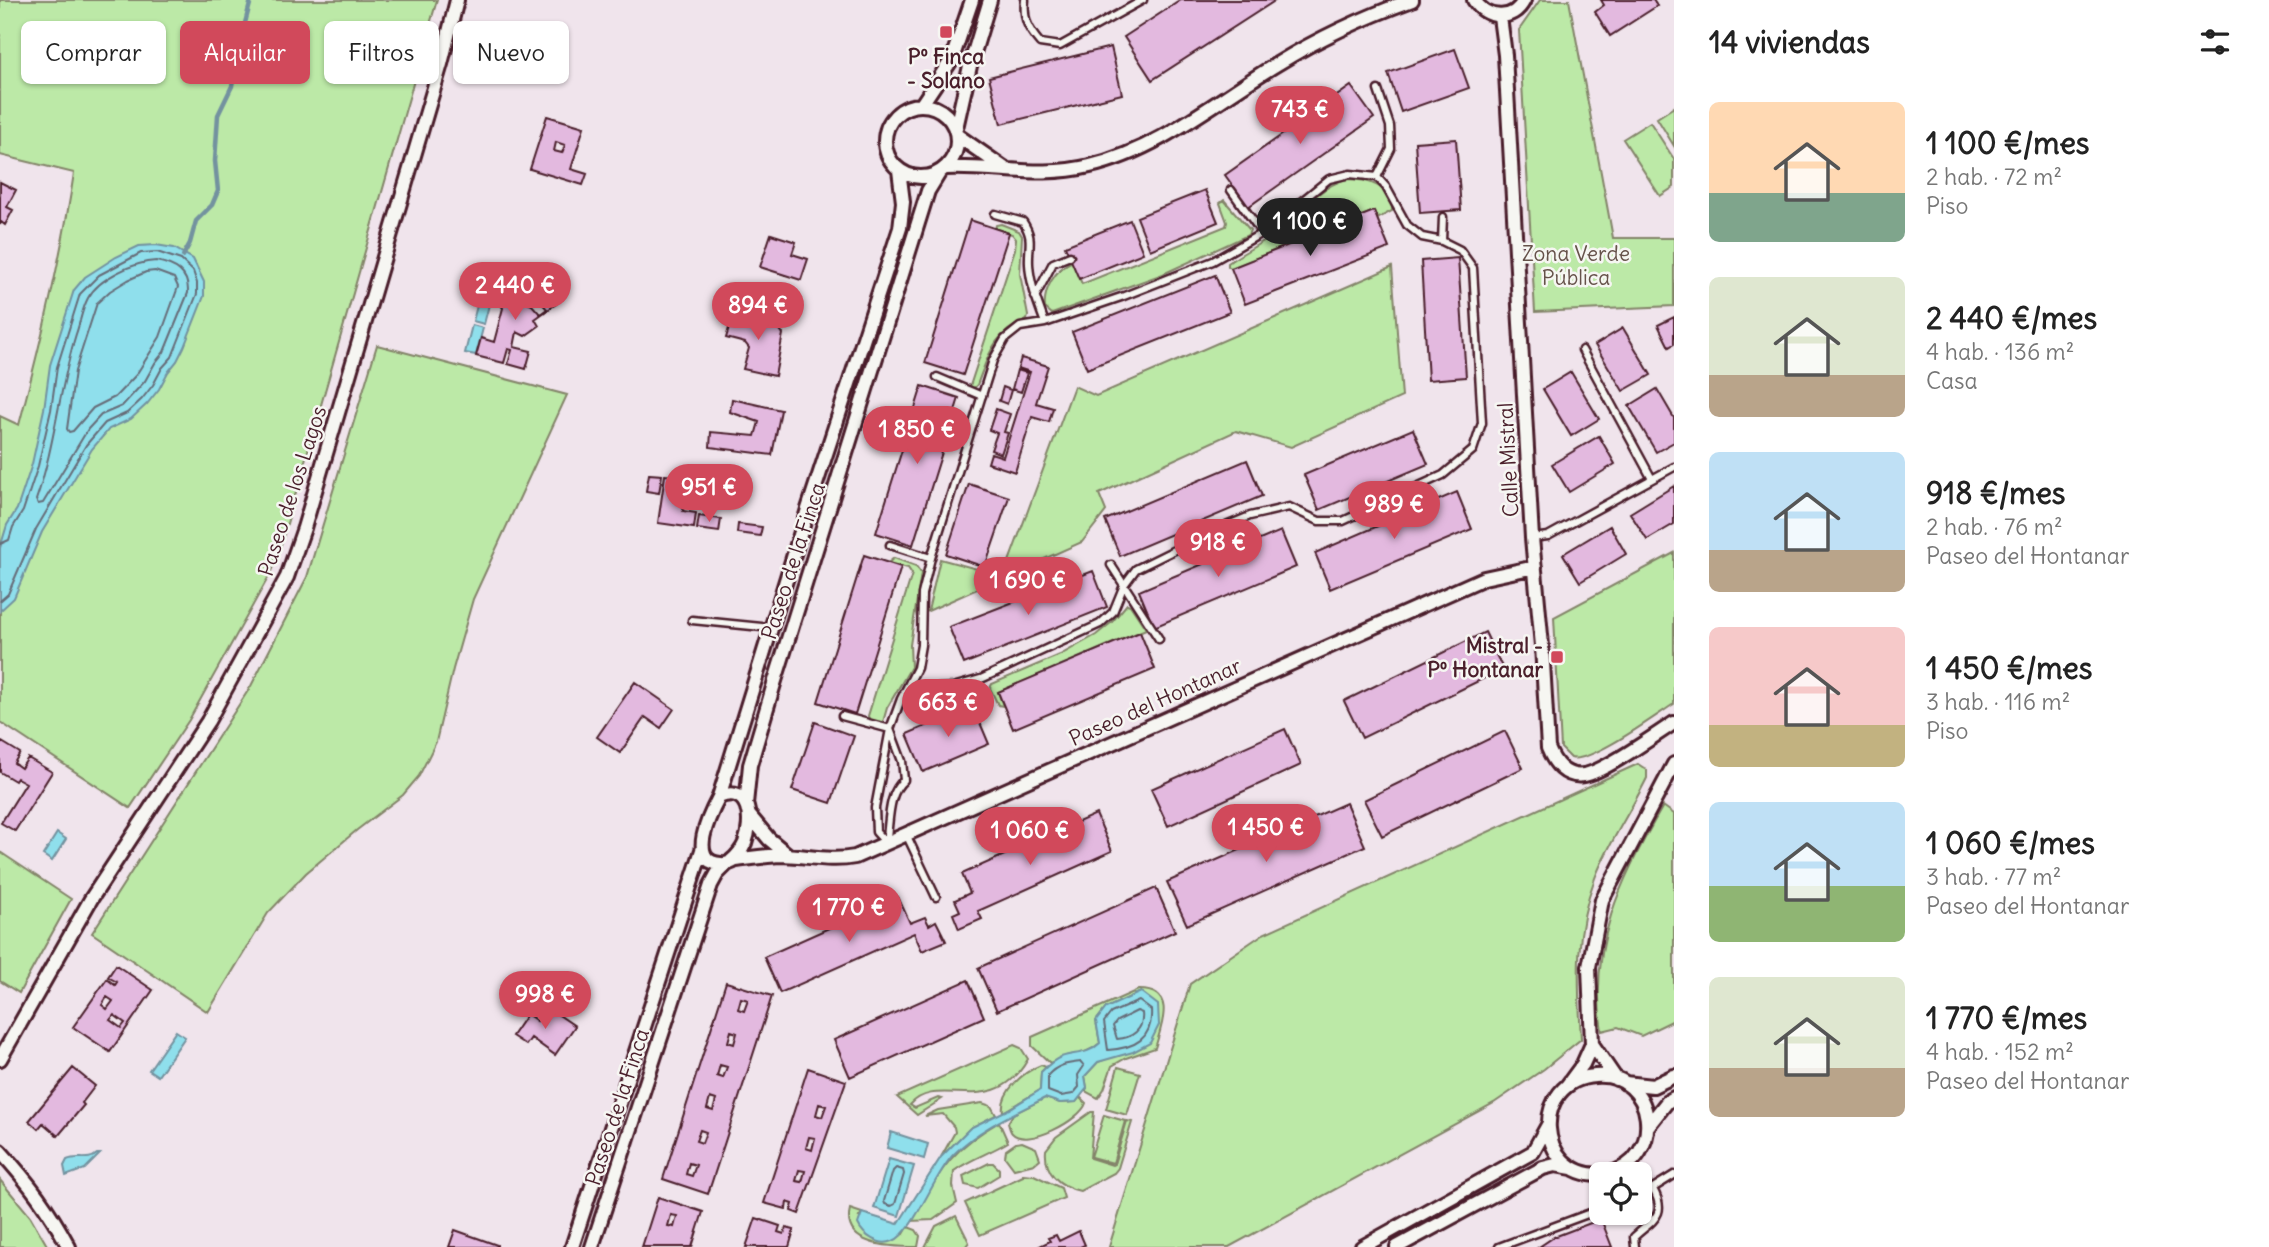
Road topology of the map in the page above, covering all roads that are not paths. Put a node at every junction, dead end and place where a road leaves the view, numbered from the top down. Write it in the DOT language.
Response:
graph roads {
  1 [pos="457,0"];
  2 [pos="972,0"];
  3 [pos="990,0"];
  4 [pos="1025,0"];
  5 [pos="1143,0"];
  6 [pos="1412,0"];
  7 [pos="1474,0"];
  8 [pos="1524,0"];
  9 [pos="1500,17"];
  10 [pos="1378,90"];
  11 [pos="922,104"];
  12 [pos="957,132"];
  13 [pos="899,170"];
  14 [pos="942,170"];
  15 [pos="1007,170"];
  16 [pos="1377,177"];
  17 [pos="1231,190"];
  18 [pos="995,214"];
  19 [pos="1443,218"];
  20 [pos="1262,233"];
  21 [pos="1442,242"];
  22 [pos="1070,256"];
  23 [pos="1035,297"];
  24 [pos="1045,323"];
  25 [pos="1582,349"];
  26 [pos="937,377"];
  27 [pos="982,396"];
  28 [pos="1674,467"];
  29 [pos="1652,479"];
  30 [pos="1532,538"];
  31 [pos="890,545"];
  32 [pos="931,558"];
  33 [pos="1111,565"];
  34 [pos="1535,567"];
  35 [pos="1124,585"];
  36 [pos="692,620"];
  37 [pos="772,628"];
  38 [pos="1159,639"];
  39 [pos="901,699"];
  40 [pos="842,716"];
  41 [pos="1674,723"];
  42 [pos="890,729"];
  43 [pos="1674,764"];
  44 [pos="719,797"];
  45 [pos="748,809"];
  46 [pos="906,834"];
  47 [pos="886,843"];
  48 [pos="702,850"];
  49 [pos="788,855"];
  50 [pos="729,863"];
  51 [pos="936,897"];
  52 [pos="1592,1044"];
  53 [pos="0,1059"];
  54 [pos="1674,1076"];
  55 [pos="1621,1081"];
  56 [pos="1566,1087"];
  57 [pos="1674,1098"];
  58 [pos="1548,1125"];
  59 [pos="1648,1126"];
  60 [pos="0,1151"];
  61 [pos="1630,1162"];
  62 [pos="1573,1169"];
  63 [pos="1589,1174"];
  64 [pos="1674,1175"];
  65 [pos="1653,1189"];
  66 [pos="1589,1213"];
  67 [pos="69,1247"];
  68 [pos="572,1247"];
  69 [pos="592,1247"];
  70 [pos="1362,1247"];
  71 [pos="1397,1247"];
  72 [pos="1499,1247"];
  73 [pos="1634,1247"];
  1 -- 53 [label="street, Paseo de los Lagos"];
  2 -- 11 [label="street"];
  3 -- 12 [label="street"];
  4 -- 5 [label="lane"];
  6 -- 15 [label="street"];
  7 -- 9 [label="street"];
  8 -- 9 [label="street"];
  9 -- 30 [label="street, Calle Mistral"];
  10 -- 16 [label="lane"];
  11 -- 12 [label="street"];
  11 -- 13 [label="street"];
  12 -- 14 [label="street"];
  12 -- 15 [label="street"];
  13 -- 14 [label="street"];
  13 -- 37 [label="street, Paseo de la Finca"];
  14 -- 15 [label="street"];
  14 -- 45 [label="street, Paseo de la Finca"];
  16 -- 20 [label="lane"];
  16 -- 21 [label="lane"];
  17 -- 20 [label="lane"];
  18 -- 23 [label="lane"];
  19 -- 21 [label="lane"];
  20 -- 24 [label="lane"];
  21 -- 35 [label="lane"];
  22 -- 23 [label="lane"];
  23 -- 24 [label="lane"];
  24 -- 27 [label="lane"];
  25 -- 29 [label="lane"];
  26 -- 27 [label="lane"];
  27 -- 32 [label="lane"];
  28 -- 29 [label="lane"];
  29 -- 30 [label="lane"];
  30 -- 34 [label="street, Calle Mistral"];
  31 -- 32 [label="lane"];
  32 -- 39 [label="lane"];
  33 -- 35 [label="lane"];
  34 -- 41 [label="street, Calle Mistral"];
  34 -- 46 [label="street, Paseo del Hontanar"];
  35 -- 38 [label="lane"];
  35 -- 39 [label="lane"];
  36 -- 37 [label="lane"];
  37 -- 44 [label="street, Paseo de la Finca"];
  39 -- 42 [label="lane"];
  40 -- 42 [label="lane"];
  42 -- 47 [label="lane"];
  42 -- 47 [label="lane"];
  43 -- 52 [label="street"];
  44 -- 45 [label="street"];
  44 -- 48 [label="street, Paseo de la Finca"];
  45 -- 49 [label="street"];
  45 -- 50 [label="street, Paseo de la Finca"];
  46 -- 47 [label="street, Paseo del Hontanar"];
  46 -- 51 [label="lane"];
  47 -- 49 [label="street, Paseo del Hontanar"];
  48 -- 50 [label="street"];
  48 -- 68 [label="street, Paseo de la Finca"];
  49 -- 50 [label="street, Paseo del Hontanar"];
  50 -- 69 [label="street, Paseo de la Finca"];
  52 -- 55 [label="street"];
  52 -- 56 [label="street"];
  54 -- 55 [label="street"];
  55 -- 56 [label="street"];
  55 -- 59 [label="street"];
  56 -- 58 [label="street"];
  57 -- 59 [label="street"];
  58 -- 62 [label="street"];
  58 -- 70 [label="street"];
  59 -- 61 [label="street"];
  60 -- 67 [label="street"];
  62 -- 63 [label="street"];
  62 -- 71 [label="street"];
  64 -- 65 [label="lane"];
  65 -- 73 [label="lane"];
  66 -- 72 [label="lane"];
}
